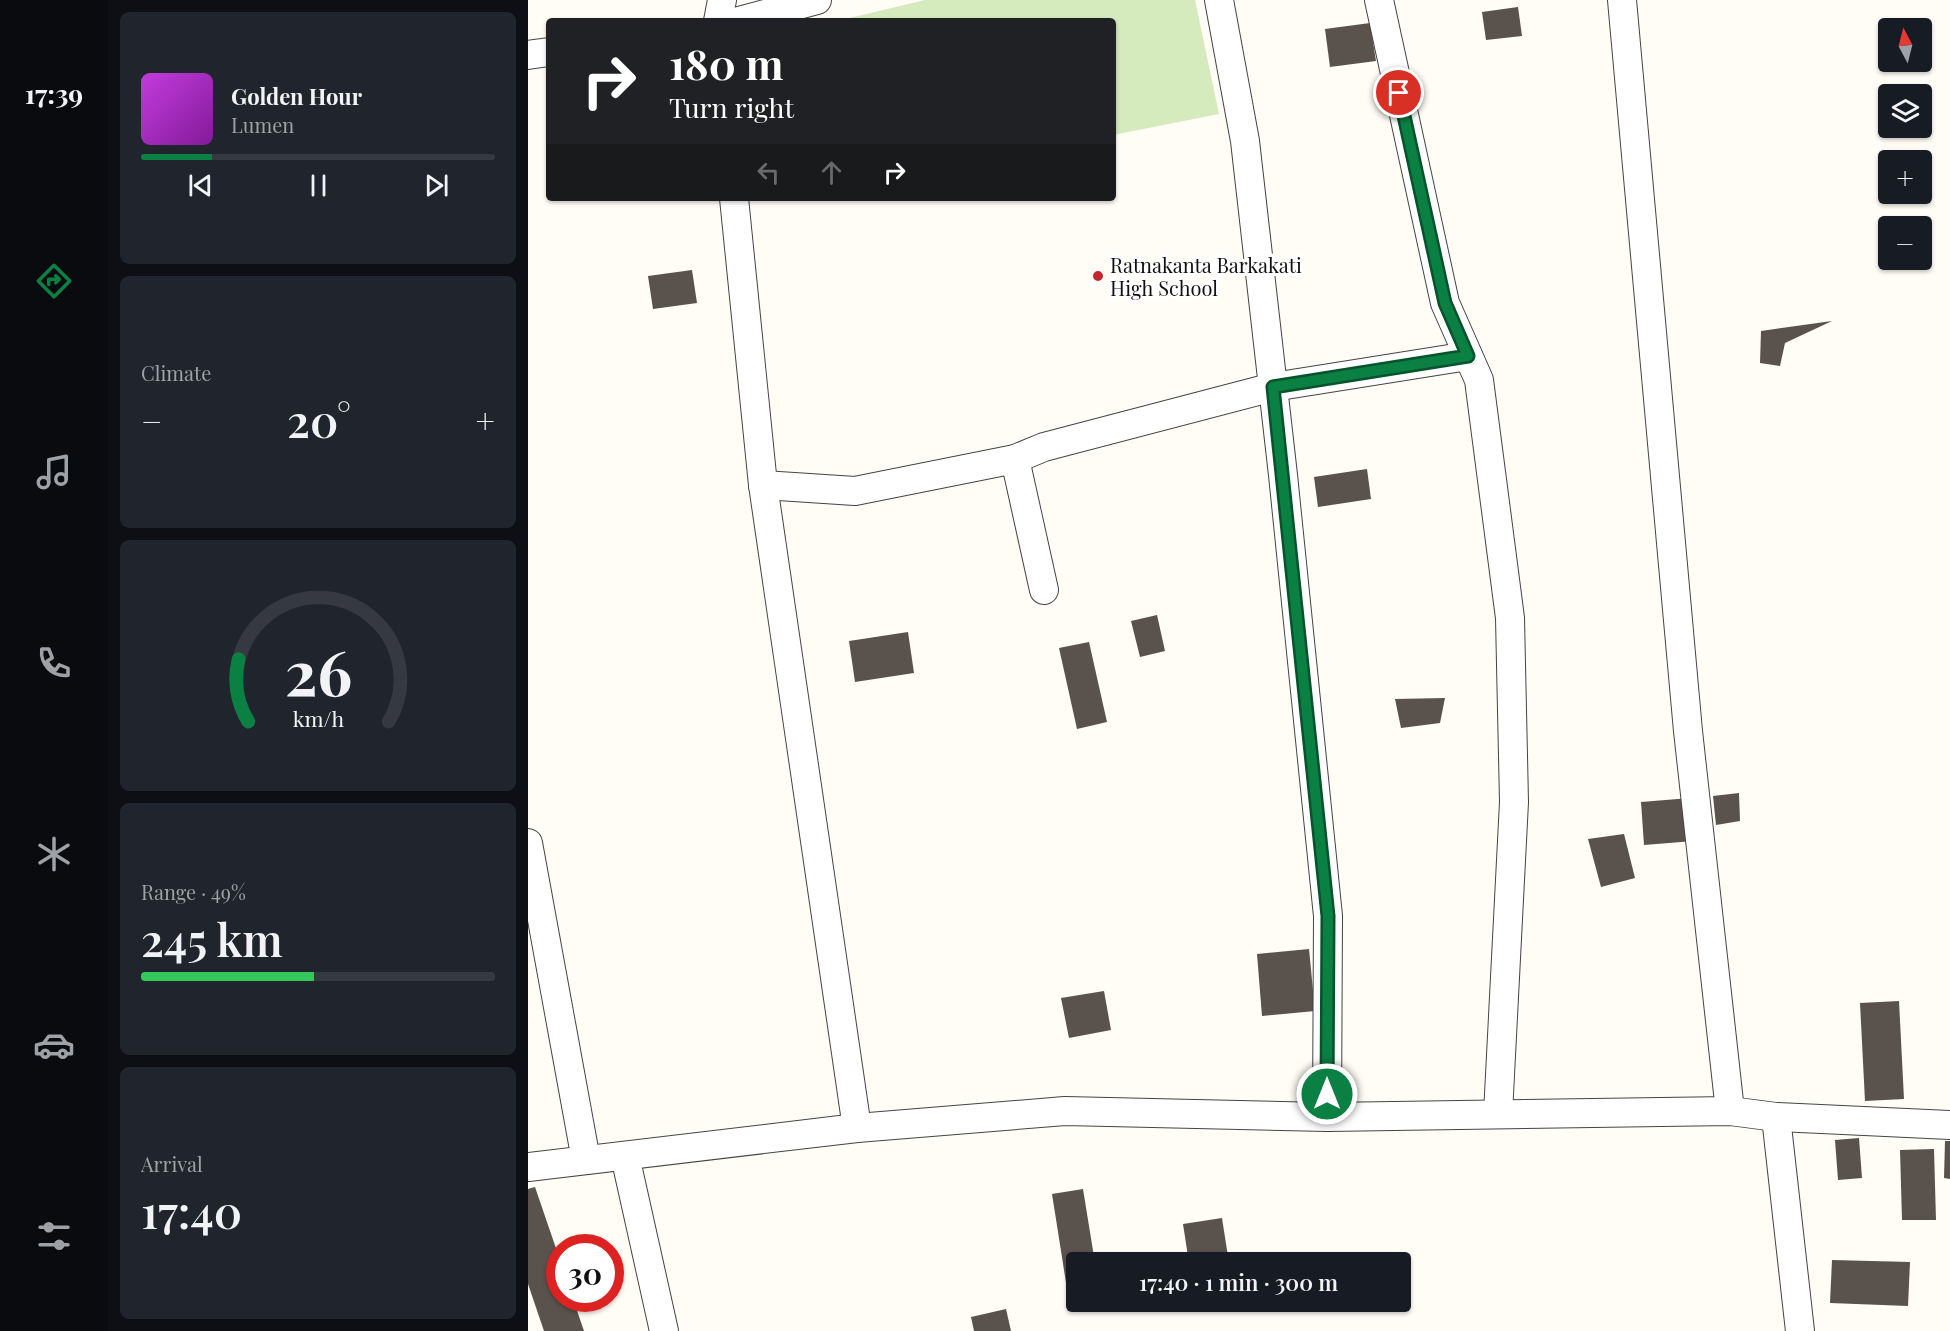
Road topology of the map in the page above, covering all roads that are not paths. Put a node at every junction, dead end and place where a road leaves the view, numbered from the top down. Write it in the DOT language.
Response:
graph roads {
  1 [pos="722,0"];
  2 [pos="817,0"];
  3 [pos="1219,0"];
  4 [pos="1379,0"];
  5 [pos="1622,0"];
  6 [pos="719,18"];
  7 [pos="749,18"];
  8 [pos="546,52"];
  9 [pos="528,55"];
  10 [pos="734,201"];
  11 [pos="1468,356"];
  12 [pos="1273,387"];
  13 [pos="1015,459"];
  14 [pos="763,485"];
  15 [pos="1044,590"];
  16 [pos="528,843"];
  17 [pos="1730,1112"];
  18 [pos="1498,1114"];
  19 [pos="1327,1117"];
  20 [pos="1776,1117"];
  21 [pos="1950,1125"];
  22 [pos="857,1128"];
  23 [pos="626,1156"];
  24 [pos="586,1160"];
  25 [pos="528,1167"];
  26 [pos="663,1331"];
  27 [pos="1800,1331"];
  1 -- 6 [label="street"];
  2 -- 7 [label="street"];
  3 -- 12 [label="street"];
  4 -- 11 [label="street"];
  5 -- 17 [label="street"];
  8 -- 9 [label="street"];
  10 -- 14 [label="street"];
  11 -- 12 [label="street"];
  11 -- 18 [label="street"];
  12 -- 13 [label="street"];
  12 -- 19 [label="street"];
  13 -- 14 [label="street"];
  13 -- 15 [label="street"];
  14 -- 22 [label="street"];
  16 -- 24 [label="street"];
  17 -- 18 [label="street"];
  17 -- 20 [label="street"];
  18 -- 19 [label="street"];
  19 -- 22 [label="street"];
  20 -- 21 [label="street"];
  20 -- 27 [label="street"];
  22 -- 23 [label="street"];
  23 -- 24 [label="street"];
  23 -- 26 [label="street"];
  24 -- 25 [label="street"];
}
